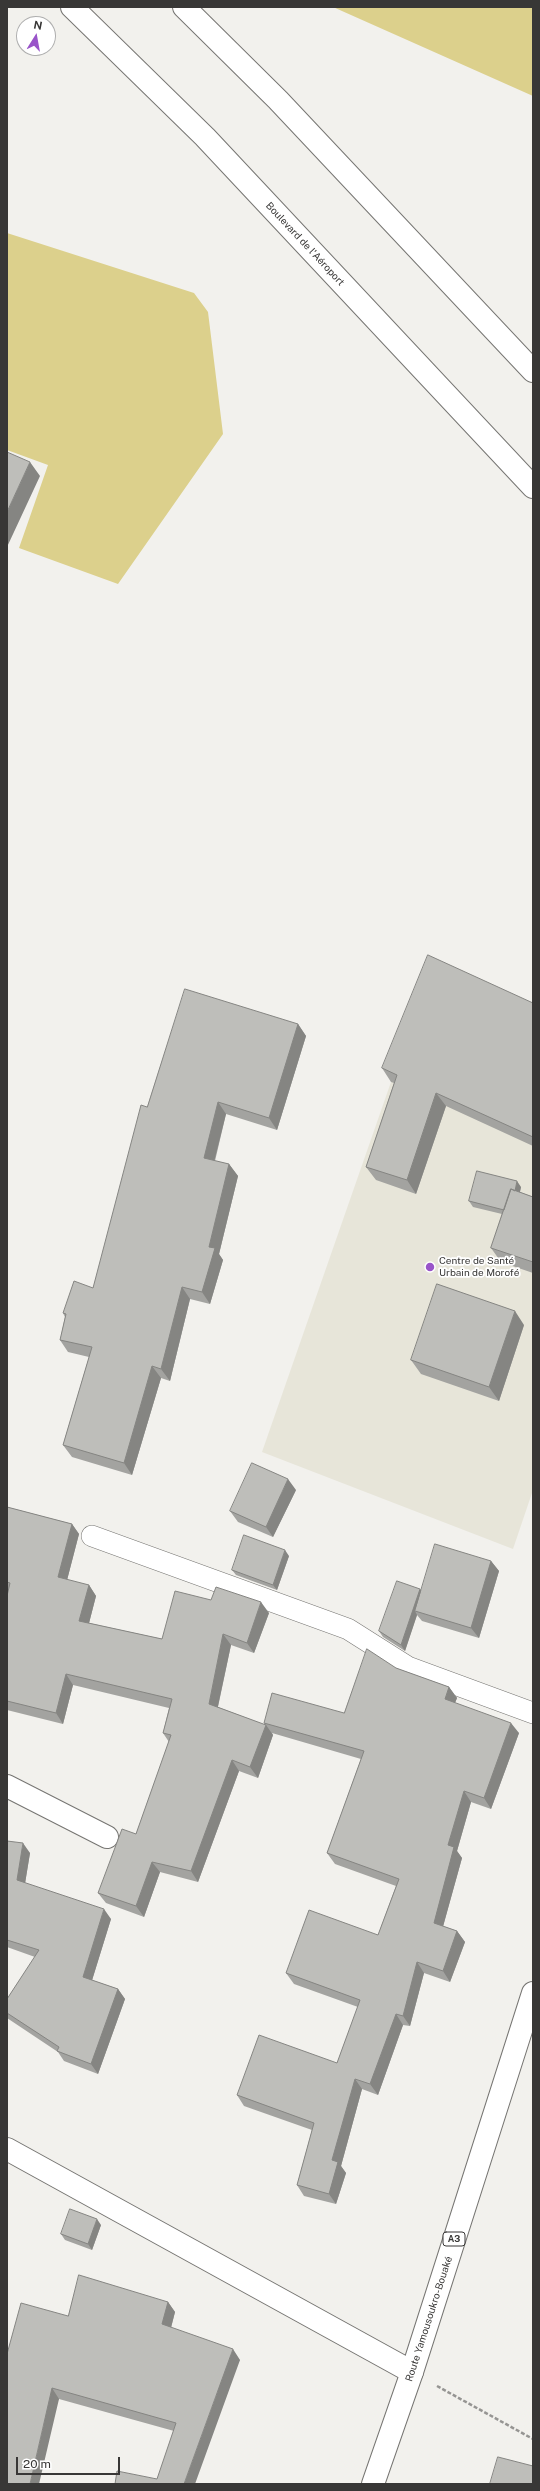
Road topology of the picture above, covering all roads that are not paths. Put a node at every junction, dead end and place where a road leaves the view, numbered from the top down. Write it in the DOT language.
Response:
graph roads {
  1 [pos="72,7"];
  2 [pos="184,7"];
  3 [pos="533,370"];
  4 [pos="533,487"];
  5 [pos="92,1536"];
  6 [pos="533,1713"];
  7 [pos="7,1786"];
  8 [pos="107,1837"];
  9 [pos="533,1993"];
  10 [pos="7,2149"];
  11 [pos="412,2372"];
  12 [pos="373,2484"];
  1 -- 4 [label="main road, Boulevard de l'Aéroport"];
  2 -- 3 [label="main road"];
  5 -- 6 [label="lane"];
  7 -- 8 [label="main road"];
  9 -- 11 [label="main road, Route Yamousoukro-Bouaké / A3"];
  10 -- 11 [label="main road"];
  11 -- 12 [label="main road, Route Yamousoukro-Bouaké / A3"];
}
